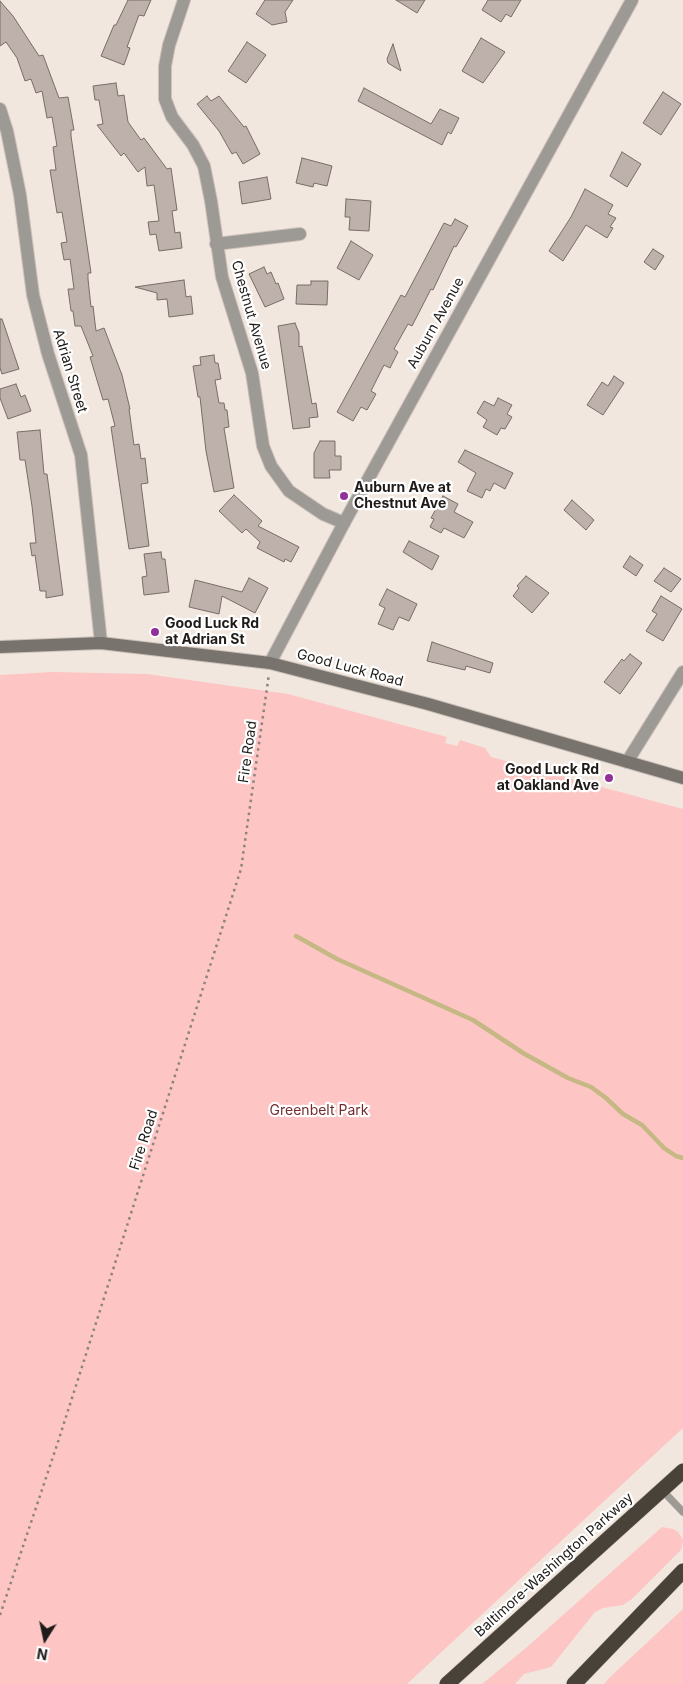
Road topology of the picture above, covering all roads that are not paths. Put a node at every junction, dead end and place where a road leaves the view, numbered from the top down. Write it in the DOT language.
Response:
graph roads {
  1 [pos="184,0"];
  2 [pos="632,0"];
  3 [pos="0,109"];
  4 [pos="300,234"];
  5 [pos="216,244"];
  6 [pos="344,523"];
  7 [pos="101,643"];
  8 [pos="0,647"];
  9 [pos="270,663"];
  10 [pos="683,672"];
  11 [pos="627,762"];
  12 [pos="683,778"];
  13 [pos="683,1472"];
  14 [pos="662,1490"];
  15 [pos="683,1512"];
  16 [pos="683,1571"];
  17 [pos="447,1684"];
  18 [pos="574,1684"];
  1 -- 5 [label="street, Chestnut Avenue"];
  2 -- 6 [label="street, Auburn Avenue"];
  3 -- 7 [label="street, Adrian Street"];
  4 -- 5 [label="street"];
  5 -- 6 [label="street, Chestnut Avenue"];
  6 -- 9 [label="street, Auburn Avenue"];
  7 -- 8 [label="main road, Good Luck Road"];
  7 -- 9 [label="main road, Good Luck Road"];
  9 -- 11 [label="main road, Good Luck Road"];
  10 -- 11 [label="street"];
  11 -- 12 [label="main road, Good Luck Road"];
  13 -- 14 [label="highway, Baltimore-Washington Parkway"];
  14 -- 15 [label="lane"];
  14 -- 17 [label="highway, Baltimore-Washington Parkway"];
  16 -- 18 [label="highway"];
}
